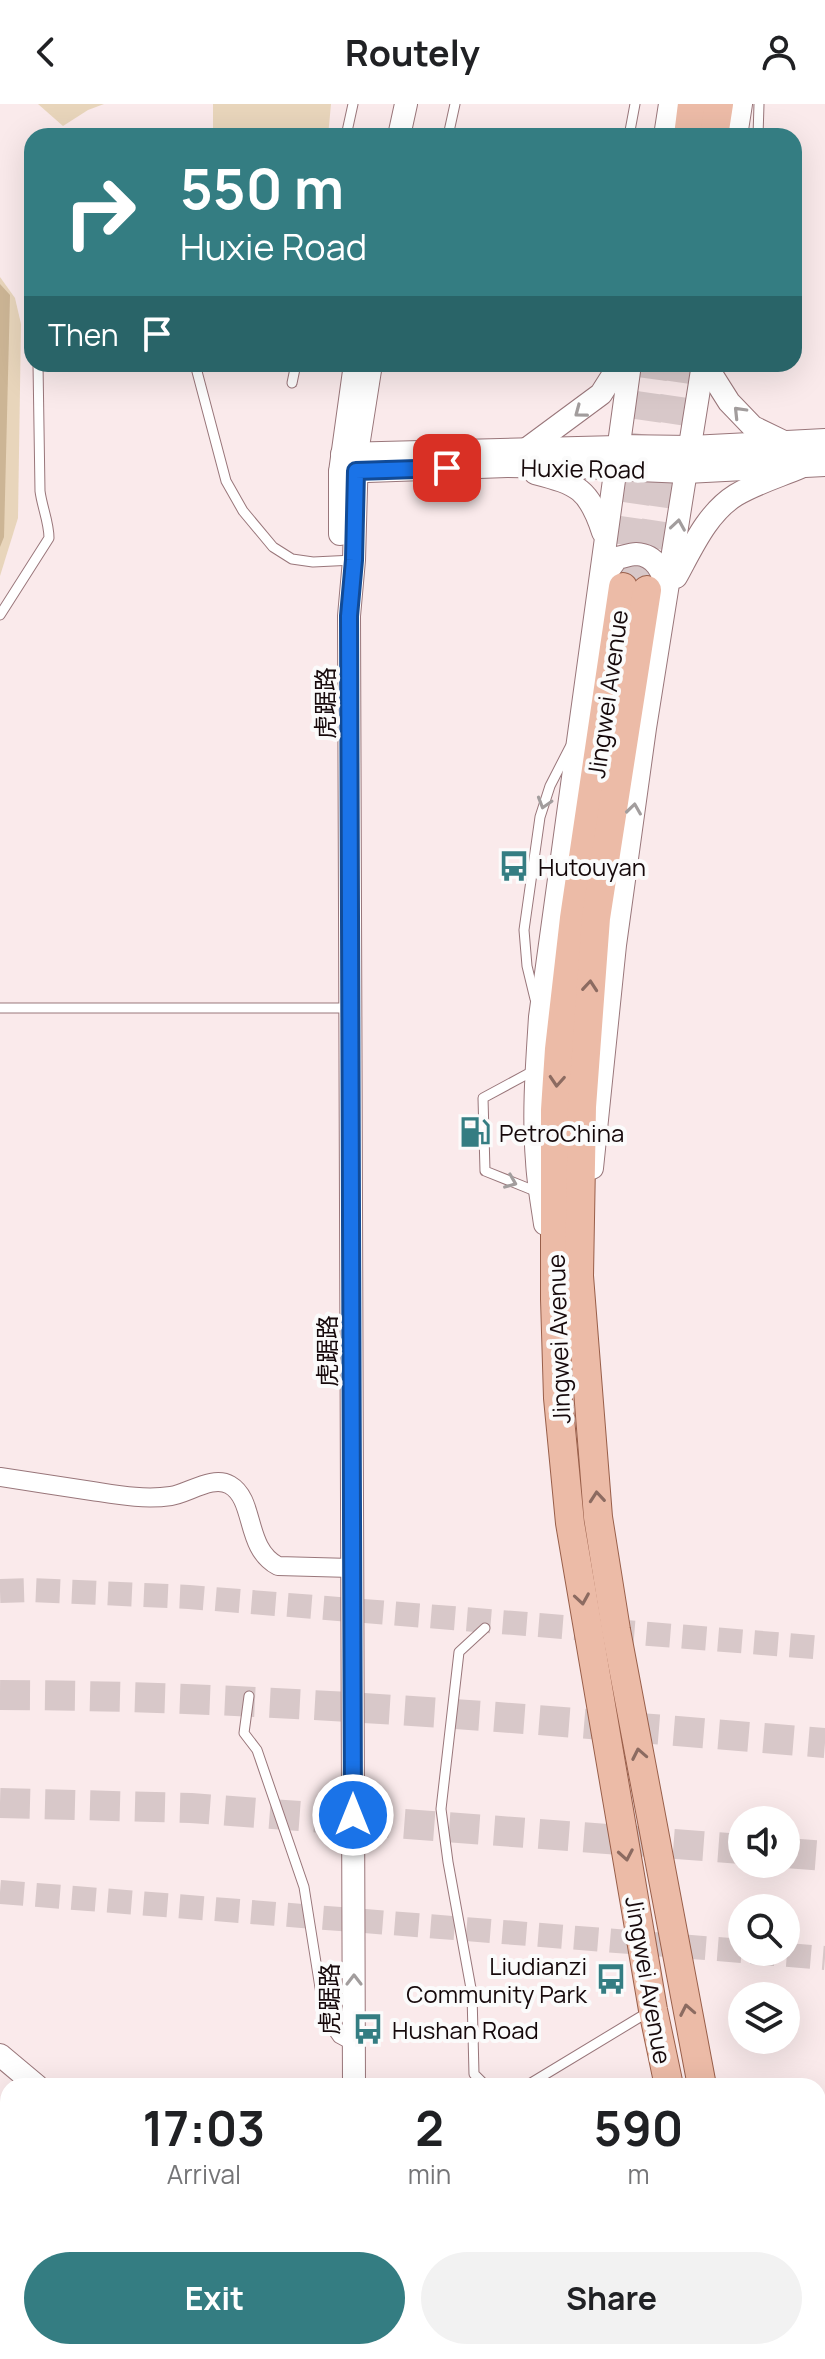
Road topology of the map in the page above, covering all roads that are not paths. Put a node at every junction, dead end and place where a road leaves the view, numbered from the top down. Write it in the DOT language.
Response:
graph roads {
  1 [pos="353,104"];
  2 [pos="406,104"];
  3 [pos="421,104"];
  4 [pos="455,104"];
  5 [pos="635,104"];
  6 [pos="670,104"];
  7 [pos="692,104"];
  8 [pos="719,104"];
  9 [pos="741,104"];
  10 [pos="759,104"];
  11 [pos="348,128"];
  12 [pos="401,128"];
  13 [pos="416,128"];
  14 [pos="450,128"];
  15 [pos="630,128"];
  16 [pos="666,128"];
  17 [pos="689,128"];
  18 [pos="715,128"];
  19 [pos="737,128"];
  20 [pos="758,128"];
  21 [pos="38,372"];
  22 [pos="197,372"];
  23 [pos="294,372"];
  24 [pos="355,372"];
  25 [pos="369,372"];
  26 [pos="615,372"];
  27 [pos="629,372"];
  28 [pos="703,372"];
  29 [pos="709,372"];
  30 [pos="292,383"];
  31 [pos="825,441"];
  32 [pos="788,444"];
  33 [pos="527,448"];
  34 [pos="617,458"];
  35 [pos="689,460"];
  36 [pos="349,462"];
  37 [pos="813,465"];
  38 [pos="507,466"];
  39 [pos="605,539"];
  40 [pos="347,560"];
  41 [pos="634,588"];
  42 [pos="0,615"];
  43 [pos="0,1008"];
  44 [pos="352,1008"];
  45 [pos="536,1070"];
  46 [pos="541,1193"];
  47 [pos="555,1299"];
  48 [pos="0,1477"];
  49 [pos="351,1568"];
  50 [pos="485,1628"];
  51 [pos="249,1696"];
  52 [pos="653,2010"];
  53 [pos="354,2046"];
  54 [pos="0,2055"];
  55 [pos="27,2078"];
  56 [pos="354,2078"];
  57 [pos="478,2078"];
  58 [pos="539,2078"];
  59 [pos="667,2078"];
  60 [pos="700,2078"];
  1 -- 11 [label="lane"];
  2 -- 12 [label="street"];
  3 -- 13 [label="street"];
  4 -- 14 [label="lane"];
  5 -- 15 [label="lane"];
  6 -- 16 [label="street"];
  7 -- 17 [label="main road"];
  8 -- 18 [label="main road"];
  9 -- 19 [label="street"];
  10 -- 20 [label="lane"];
  21 -- 42 [label="lane"];
  22 -- 40 [label="lane"];
  23 -- 30 [label="lane"];
  24 -- 36 [label="street, 虎踞路"];
  25 -- 36 [label="street, 虎踞路"];
  26 -- 33 [label="street, one-way"];
  27 -- 34 [label="street"];
  28 -- 35 [label="street"];
  32 -- 29 [label="street, one-way"];
  31 -- 32 [label="main road, Huxie Road"];
  32 -- 35 [label="main road, Huxie Road"];
  33 -- 34 [label="street, Huxie Road"];
  33 -- 36 [label="street, Huxie Road"];
  34 -- 35 [label="main road, Huxie Road"];
  34 -- 38 [label="street, Huxie Road"];
  34 -- 39 [label="street"];
  35 -- 37 [label="main road, Huxie Road"];
  41 -- 35 [label="street, one-way"];
  36 -- 38 [label="street, Huxie Road"];
  36 -- 40 [label="street, 虎踞路"];
  37 -- 41 [label="street"];
  38 -- 39 [label="street"];
  39 -- 41 [label="street"];
  40 -- 44 [label="street, 虎踞路"];
  41 -- 45 [label="street, one-way"];
  41 -- 47 [label="main road, Jingwei Avenue, one-way"];
  60 -- 41 [label="main road, Jingwei Avenue, one-way"];
  43 -- 44 [label="lane"];
  44 -- 49 [label="street, 虎踞路"];
  45 -- 46 [label="street"];
  45 -- 46 [label="lane, one-way"];
  46 -- 47 [label="street"];
  47 -- 52 [label="main road, Jingwei Avenue, one-way"];
  48 -- 49 [label="street"];
  53 -- 49 [label="street, 虎踞路, one-way"];
  50 -- 57 [label="lane"];
  51 -- 53 [label="lane"];
  52 -- 58 [label="lane"];
  52 -- 59 [label="main road, Jingwei Avenue"];
  53 -- 56 [label="street, 虎踞路"];
  54 -- 55 [label="street"];
}
